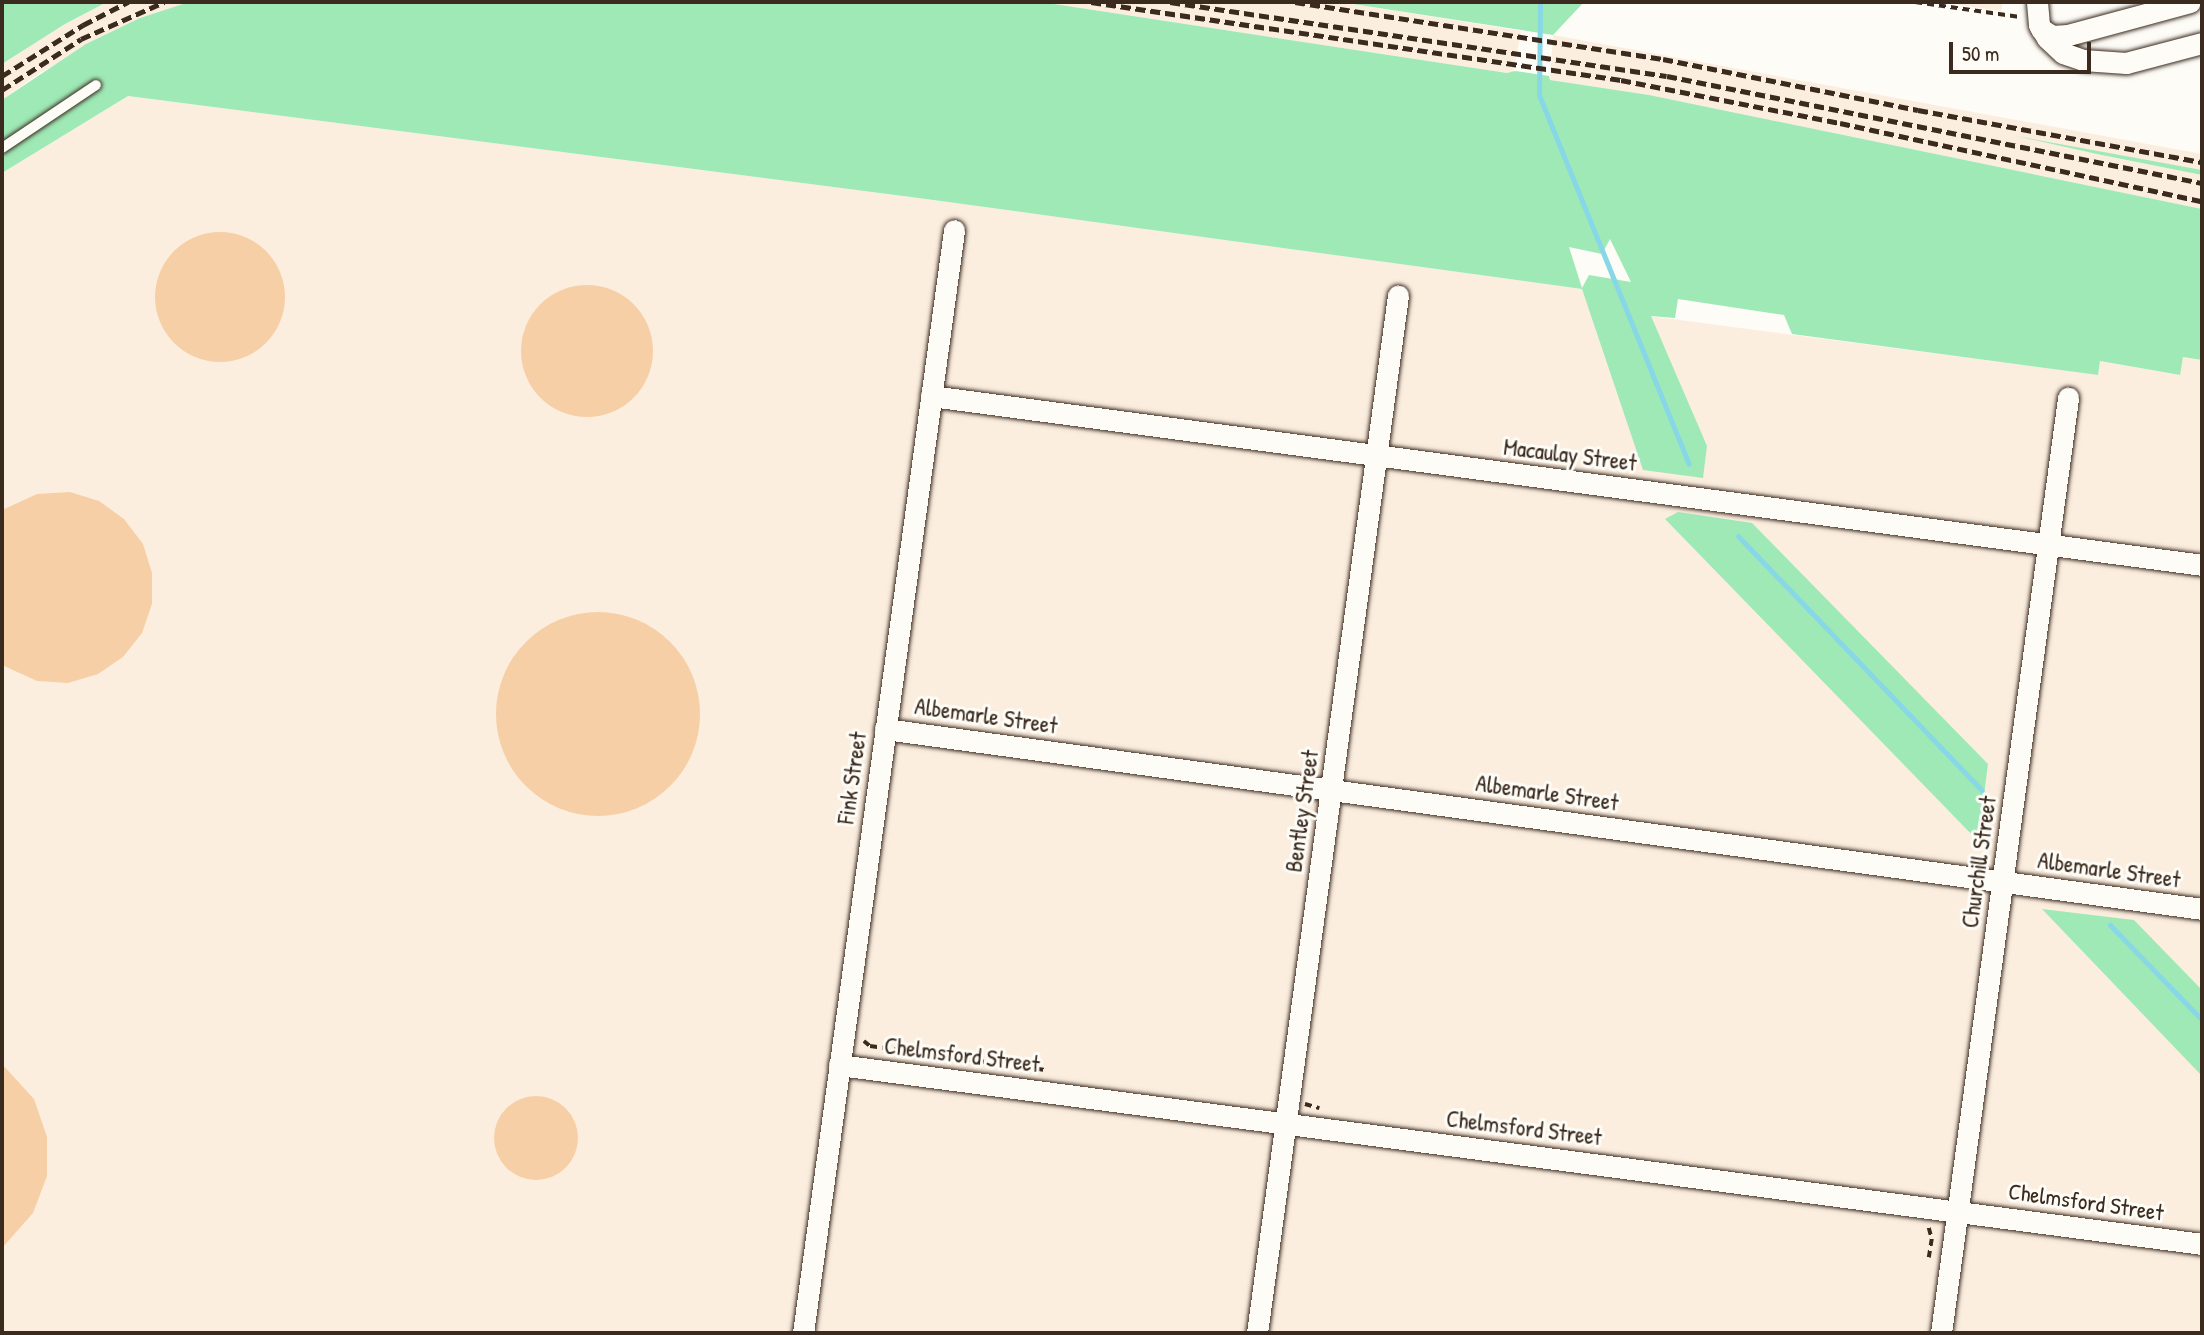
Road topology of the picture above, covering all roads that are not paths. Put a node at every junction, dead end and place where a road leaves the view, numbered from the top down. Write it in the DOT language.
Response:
graph roads {
  1 [pos="2190,2"];
  2 [pos="2038,17"];
  3 [pos="2202,43"];
  4 [pos="96,85"];
  5 [pos="2,148"];
  6 [pos="954,230"];
  7 [pos="1398,296"];
  8 [pos="931,396"];
  9 [pos="2068,398"];
  10 [pos="1377,456"];
  11 [pos="2048,544"];
  12 [pos="2202,565"];
  13 [pos="885,729"];
  14 [pos="1332,790"];
  15 [pos="2003,881"];
  16 [pos="2202,909"];
  17 [pos="847,1066"];
  18 [pos="1286,1123"];
  19 [pos="1958,1212"];
  20 [pos="2202,1244"];
  21 [pos="803,1333"];
  22 [pos="1257,1333"];
  23 [pos="1941,1333"];
  1 -- 2 [label="street"];
  2 -- 3 [label="street"];
  4 -- 5 [label="lane"];
  6 -- 8 [label="street, Fink Street"];
  7 -- 10 [label="street, Bentley Street"];
  8 -- 10 [label="street, Macaulay Street"];
  8 -- 13 [label="street, Fink Street"];
  9 -- 11 [label="street, Churchill Street"];
  10 -- 11 [label="street, Macaulay Street"];
  10 -- 14 [label="street, Bentley Street"];
  11 -- 12 [label="street, Macaulay Street"];
  11 -- 15 [label="street, Churchill Street"];
  13 -- 14 [label="street, Albemarle Street"];
  13 -- 17 [label="street, Fink Street"];
  14 -- 15 [label="street, Albemarle Street"];
  14 -- 18 [label="street, Bentley Street"];
  15 -- 16 [label="street, Albemarle Street"];
  15 -- 19 [label="street, Churchill Street"];
  17 -- 18 [label="street, Chelmsford Street"];
  17 -- 21 [label="street, Fink Street"];
  18 -- 19 [label="street, Chelmsford Street"];
  18 -- 22 [label="street, Bentley Street"];
  19 -- 20 [label="street, Chelmsford Street"];
  19 -- 23 [label="street, Churchill Street"];
}
